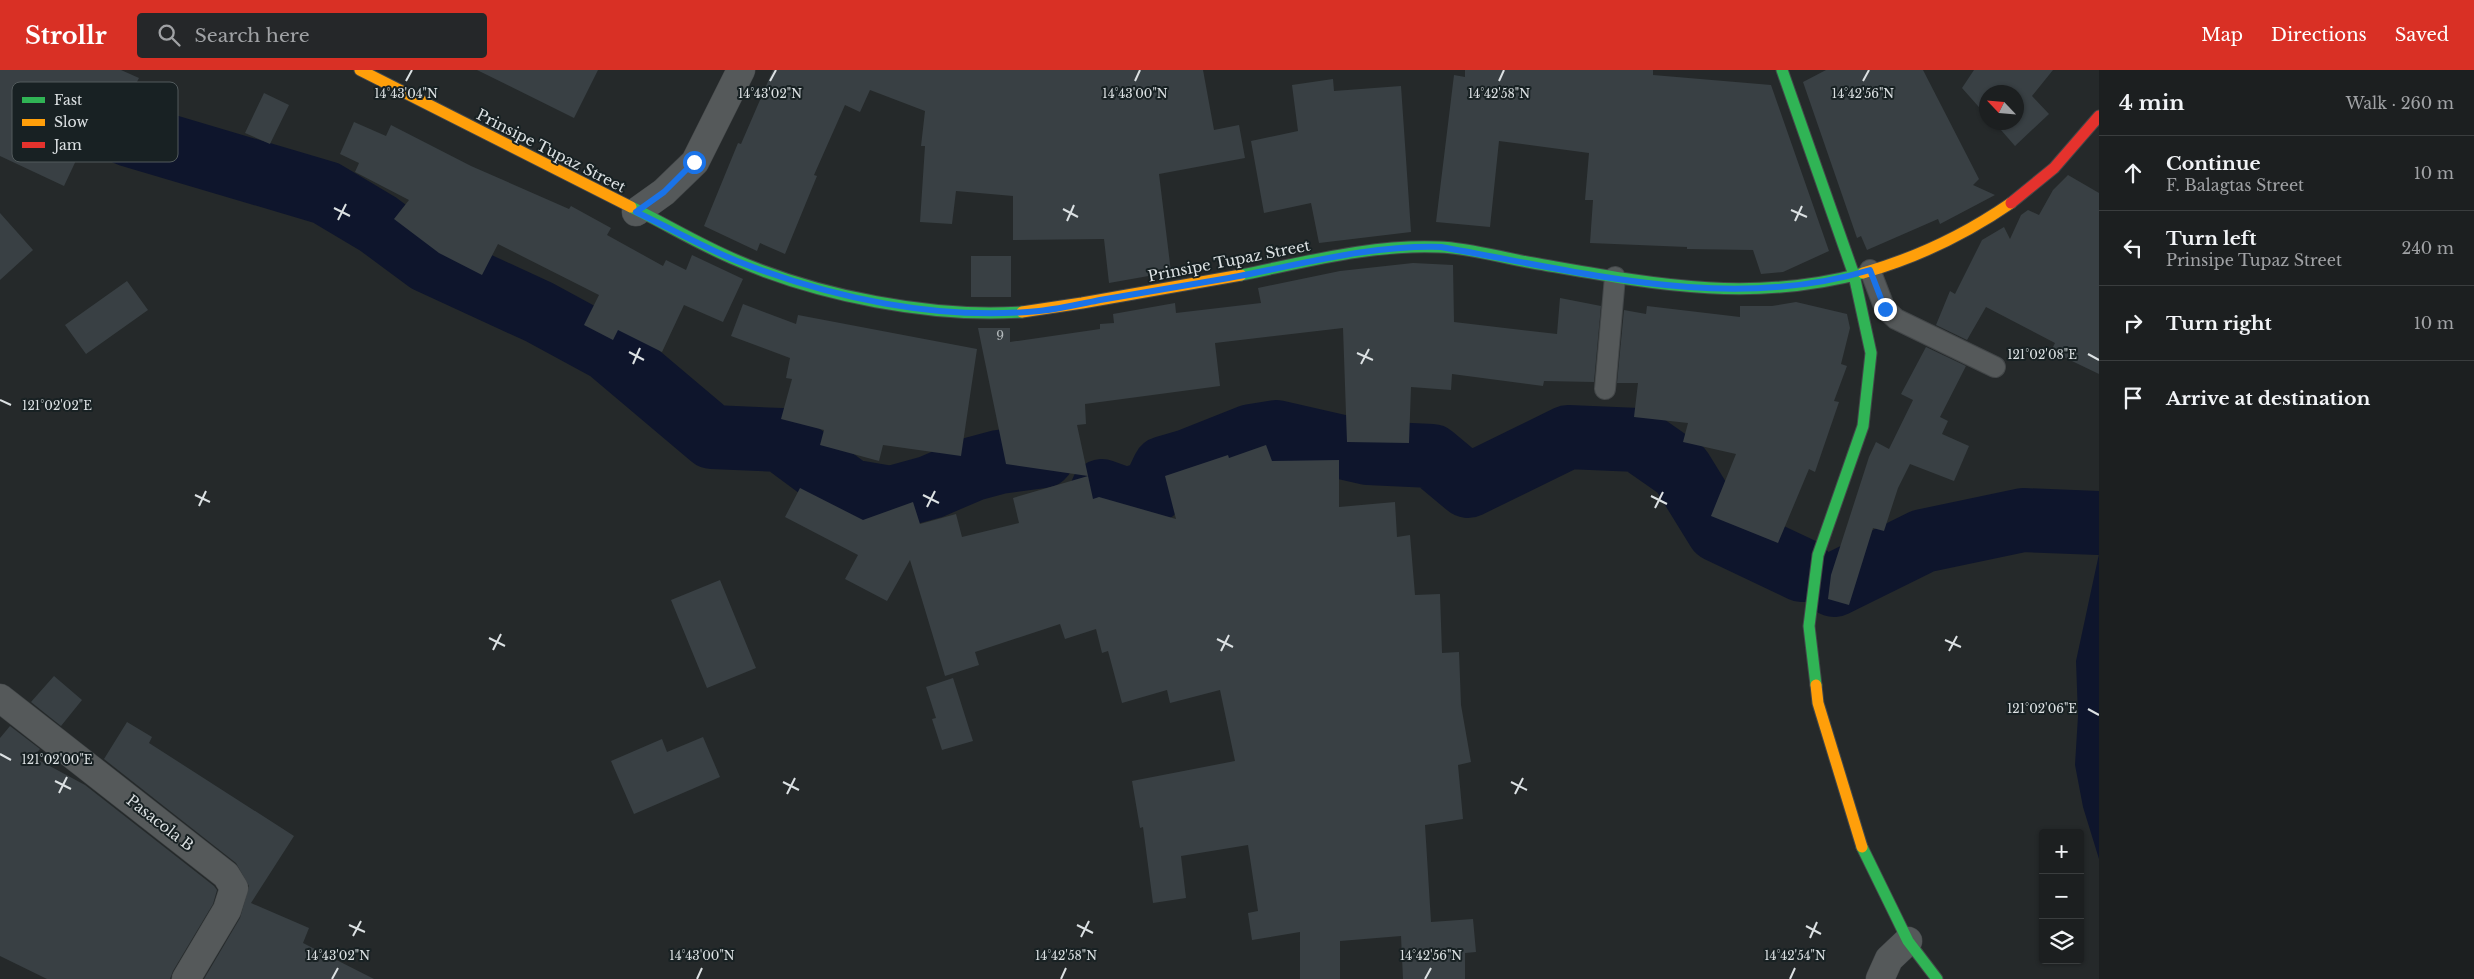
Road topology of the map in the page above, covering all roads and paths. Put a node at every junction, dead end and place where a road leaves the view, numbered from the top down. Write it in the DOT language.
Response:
graph roads {
  1 [pos="360,70"];
  2 [pos="741,70"];
  3 [pos="1782,70"];
  4 [pos="2099,116"];
  5 [pos="636,212"];
  6 [pos="1862,273"];
  7 [pos="1615,278"];
  8 [pos="1996,367"];
  9 [pos="1605,389"];
  10 [pos="0,698"];
  11 [pos="1908,941"];
  12 [pos="186,979"];
  13 [pos="1880,979"];
  14 [pos="1937,979"];
  1 -- 5 [label="street, Prinsipe Tupaz Street"];
  2 -- 5 [label="street"];
  3 -- 6 [label="street"];
  4 -- 6 [label="street, Prinsipe Tupaz Street"];
  5 -- 7 [label="street, Prinsipe Tupaz Street"];
  6 -- 7 [label="street, Prinsipe Tupaz Street"];
  6 -- 8 [label="lane"];
  6 -- 11 [label="street"];
  7 -- 9 [label="lane"];
  10 -- 12 [label="street, Pasacola B"];
  11 -- 13 [label="street"];
  11 -- 14 [label="street"];
}
